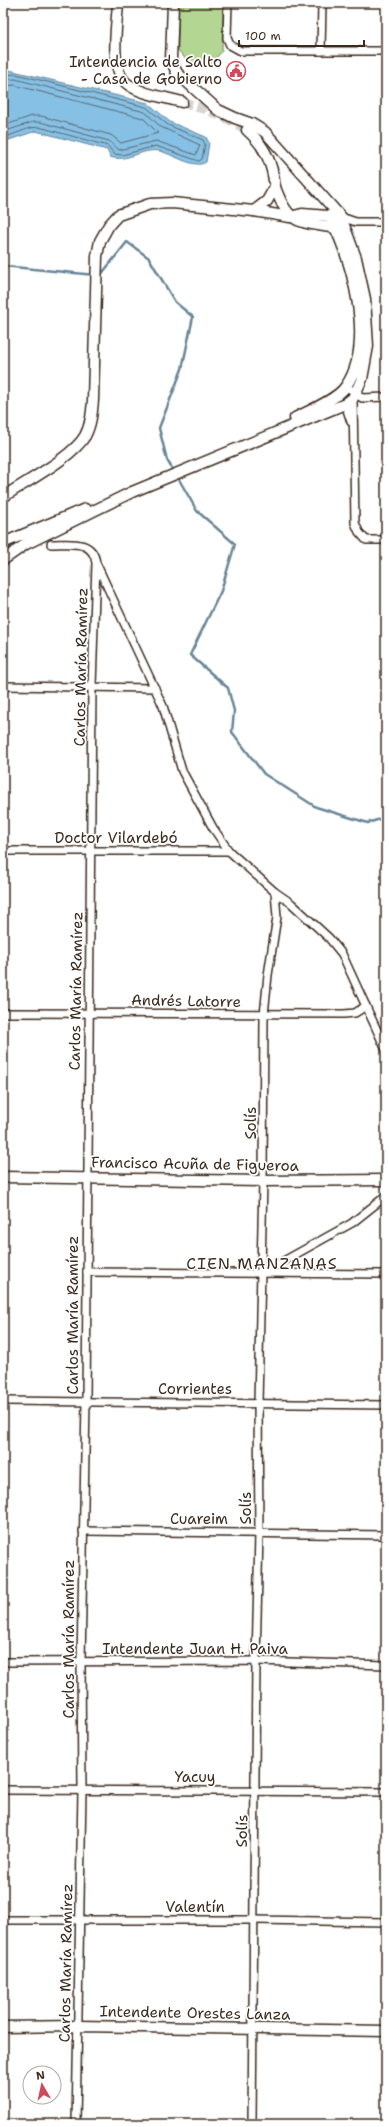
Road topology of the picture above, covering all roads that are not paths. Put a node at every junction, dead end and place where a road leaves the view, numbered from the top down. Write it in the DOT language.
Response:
graph roads {
  1 [pos="118,3"];
  2 [pos="172,3"];
  3 [pos="228,3"];
  4 [pos="322,3"];
  5 [pos="321,51"];
  6 [pos="386,51"];
  7 [pos="182,102"];
  8 [pos="247,130"];
  9 [pos="275,186"];
  10 [pos="254,210"];
  11 [pos="290,217"];
  12 [pos="338,222"];
  13 [pos="386,222"];
  14 [pos="346,386"];
  15 [pos="386,397"];
  16 [pos="351,399"];
  17 [pos="255,441"];
  18 [pos="132,492"];
  19 [pos="3,497"];
  20 [pos="386,540"];
  21 [pos="3,543"];
  22 [pos="52,544"];
  23 [pos="3,560"];
  24 [pos="96,563"];
  25 [pos="3,686"];
  26 [pos="92,686"];
  27 [pos="155,688"];
  28 [pos="3,851"];
  29 [pos="229,851"];
  30 [pos="91,852"];
  31 [pos="275,892"];
  32 [pos="366,1006"];
  33 [pos="3,1013"];
  34 [pos="88,1013"];
  35 [pos="264,1015"];
  36 [pos="386,1050"];
  37 [pos="3,1176"];
  38 [pos="87,1177"];
  39 [pos="386,1180"];
  40 [pos="264,1181"];
  41 [pos="386,1196"];
  42 [pos="87,1272"];
  43 [pos="262,1273"];
  44 [pos="386,1274"];
  45 [pos="3,1401"];
  46 [pos="86,1402"];
  47 [pos="258,1403"];
  48 [pos="386,1405"];
  49 [pos="83,1531"];
  50 [pos="259,1533"];
  51 [pos="386,1536"];
  52 [pos="81,1661"];
  53 [pos="256,1661"];
  54 [pos="3,1662"];
  55 [pos="386,1665"];
  56 [pos="3,1790"];
  57 [pos="82,1790"];
  58 [pos="256,1790"];
  59 [pos="386,1792"];
  60 [pos="3,1920"];
  61 [pos="79,1920"];
  62 [pos="253,1920"];
  63 [pos="386,1922"];
  64 [pos="78,2026"];
  65 [pos="3,2027"];
  66 [pos="251,2030"];
  67 [pos="386,2031"];
  68 [pos="76,2124"];
  69 [pos="252,2124"];
  1 -- 7 [label="street"];
  2 -- 12 [label="street"];
  3 -- 5 [label="street"];
  4 -- 5 [label="street"];
  5 -- 6 [label="street"];
  8 -- 9 [label="street"];
  9 -- 10 [label="street"];
  9 -- 11 [label="street"];
  10 -- 11 [label="street"];
  10 -- 19 [label="street"];
  11 -- 12 [label="street"];
  12 -- 13 [label="street"];
  12 -- 14 [label="street"];
  12 -- 16 [label="street"];
  14 -- 16 [label="street"];
  14 -- 17 [label="street"];
  15 -- 16 [label="street"];
  16 -- 17 [label="street"];
  16 -- 20 [label="street"];
  17 -- 18 [label="street"];
  18 -- 21 [label="street"];
  18 -- 23 [label="street"];
  22 -- 24 [label="street"];
  24 -- 26 [label="street, Carlos María Ramírez"];
  24 -- 27 [label="street"];
  25 -- 26 [label="street"];
  26 -- 27 [label="street"];
  26 -- 30 [label="street, Carlos María Ramírez"];
  27 -- 29 [label="street"];
  28 -- 30 [label="street, Doctor Vilardebó"];
  29 -- 30 [label="street, Doctor Vilardebó"];
  29 -- 31 [label="street"];
  30 -- 34 [label="street, Carlos María Ramírez"];
  31 -- 32 [label="street"];
  31 -- 35 [label="street, Solís"];
  32 -- 35 [label="street, Andrés Latorre"];
  32 -- 36 [label="street"];
  33 -- 34 [label="street, Andrés Latorre"];
  34 -- 35 [label="street, Andrés Latorre"];
  34 -- 38 [label="street, Carlos María Ramírez"];
  35 -- 40 [label="street, Solís"];
  37 -- 38 [label="street, Francisco Acuña de Figueroa"];
  38 -- 40 [label="street, Francisco Acuña de Figueroa"];
  38 -- 42 [label="street, Carlos María Ramírez"];
  39 -- 40 [label="street, Francisco Acuña de Figueroa"];
  40 -- 43 [label="street, Solís"];
  41 -- 43 [label="street"];
  42 -- 43 [label="street"];
  42 -- 46 [label="street, Carlos María Ramírez"];
  43 -- 44 [label="street"];
  43 -- 47 [label="street, Solís"];
  45 -- 46 [label="street, Corrientes"];
  46 -- 47 [label="street, Corrientes"];
  46 -- 49 [label="street, Carlos María Ramírez"];
  47 -- 48 [label="street, Corrientes"];
  47 -- 50 [label="street, Solís"];
  49 -- 50 [label="street, Cuareim"];
  49 -- 52 [label="street, Carlos María Ramírez"];
  50 -- 51 [label="street, Cuareim"];
  50 -- 53 [label="street, Solís"];
  52 -- 53 [label="street, Intendente Juan H. Paiva"];
  52 -- 54 [label="street, Intendente Juan H. Paiva"];
  52 -- 57 [label="street, Carlos María Ramírez"];
  53 -- 55 [label="street, Intendente Juan H. Paiva"];
  53 -- 58 [label="street, Solís"];
  56 -- 57 [label="street, Yacuy"];
  57 -- 58 [label="street, Yacuy"];
  57 -- 61 [label="street, Carlos María Ramírez"];
  58 -- 59 [label="street, Yacuy"];
  58 -- 62 [label="street, Solís"];
  60 -- 61 [label="street, Valentín"];
  61 -- 62 [label="street, Valentín"];
  61 -- 64 [label="street, Carlos María Ramírez"];
  62 -- 63 [label="street, Valentín"];
  62 -- 66 [label="street, Solís"];
  64 -- 65 [label="street, Intendente Orestes Lanza"];
  64 -- 66 [label="street, Intendente Orestes Lanza"];
  64 -- 68 [label="street, Carlos María Ramírez"];
  66 -- 67 [label="street, Intendente Orestes Lanza"];
  66 -- 69 [label="street, Solís"];
}
